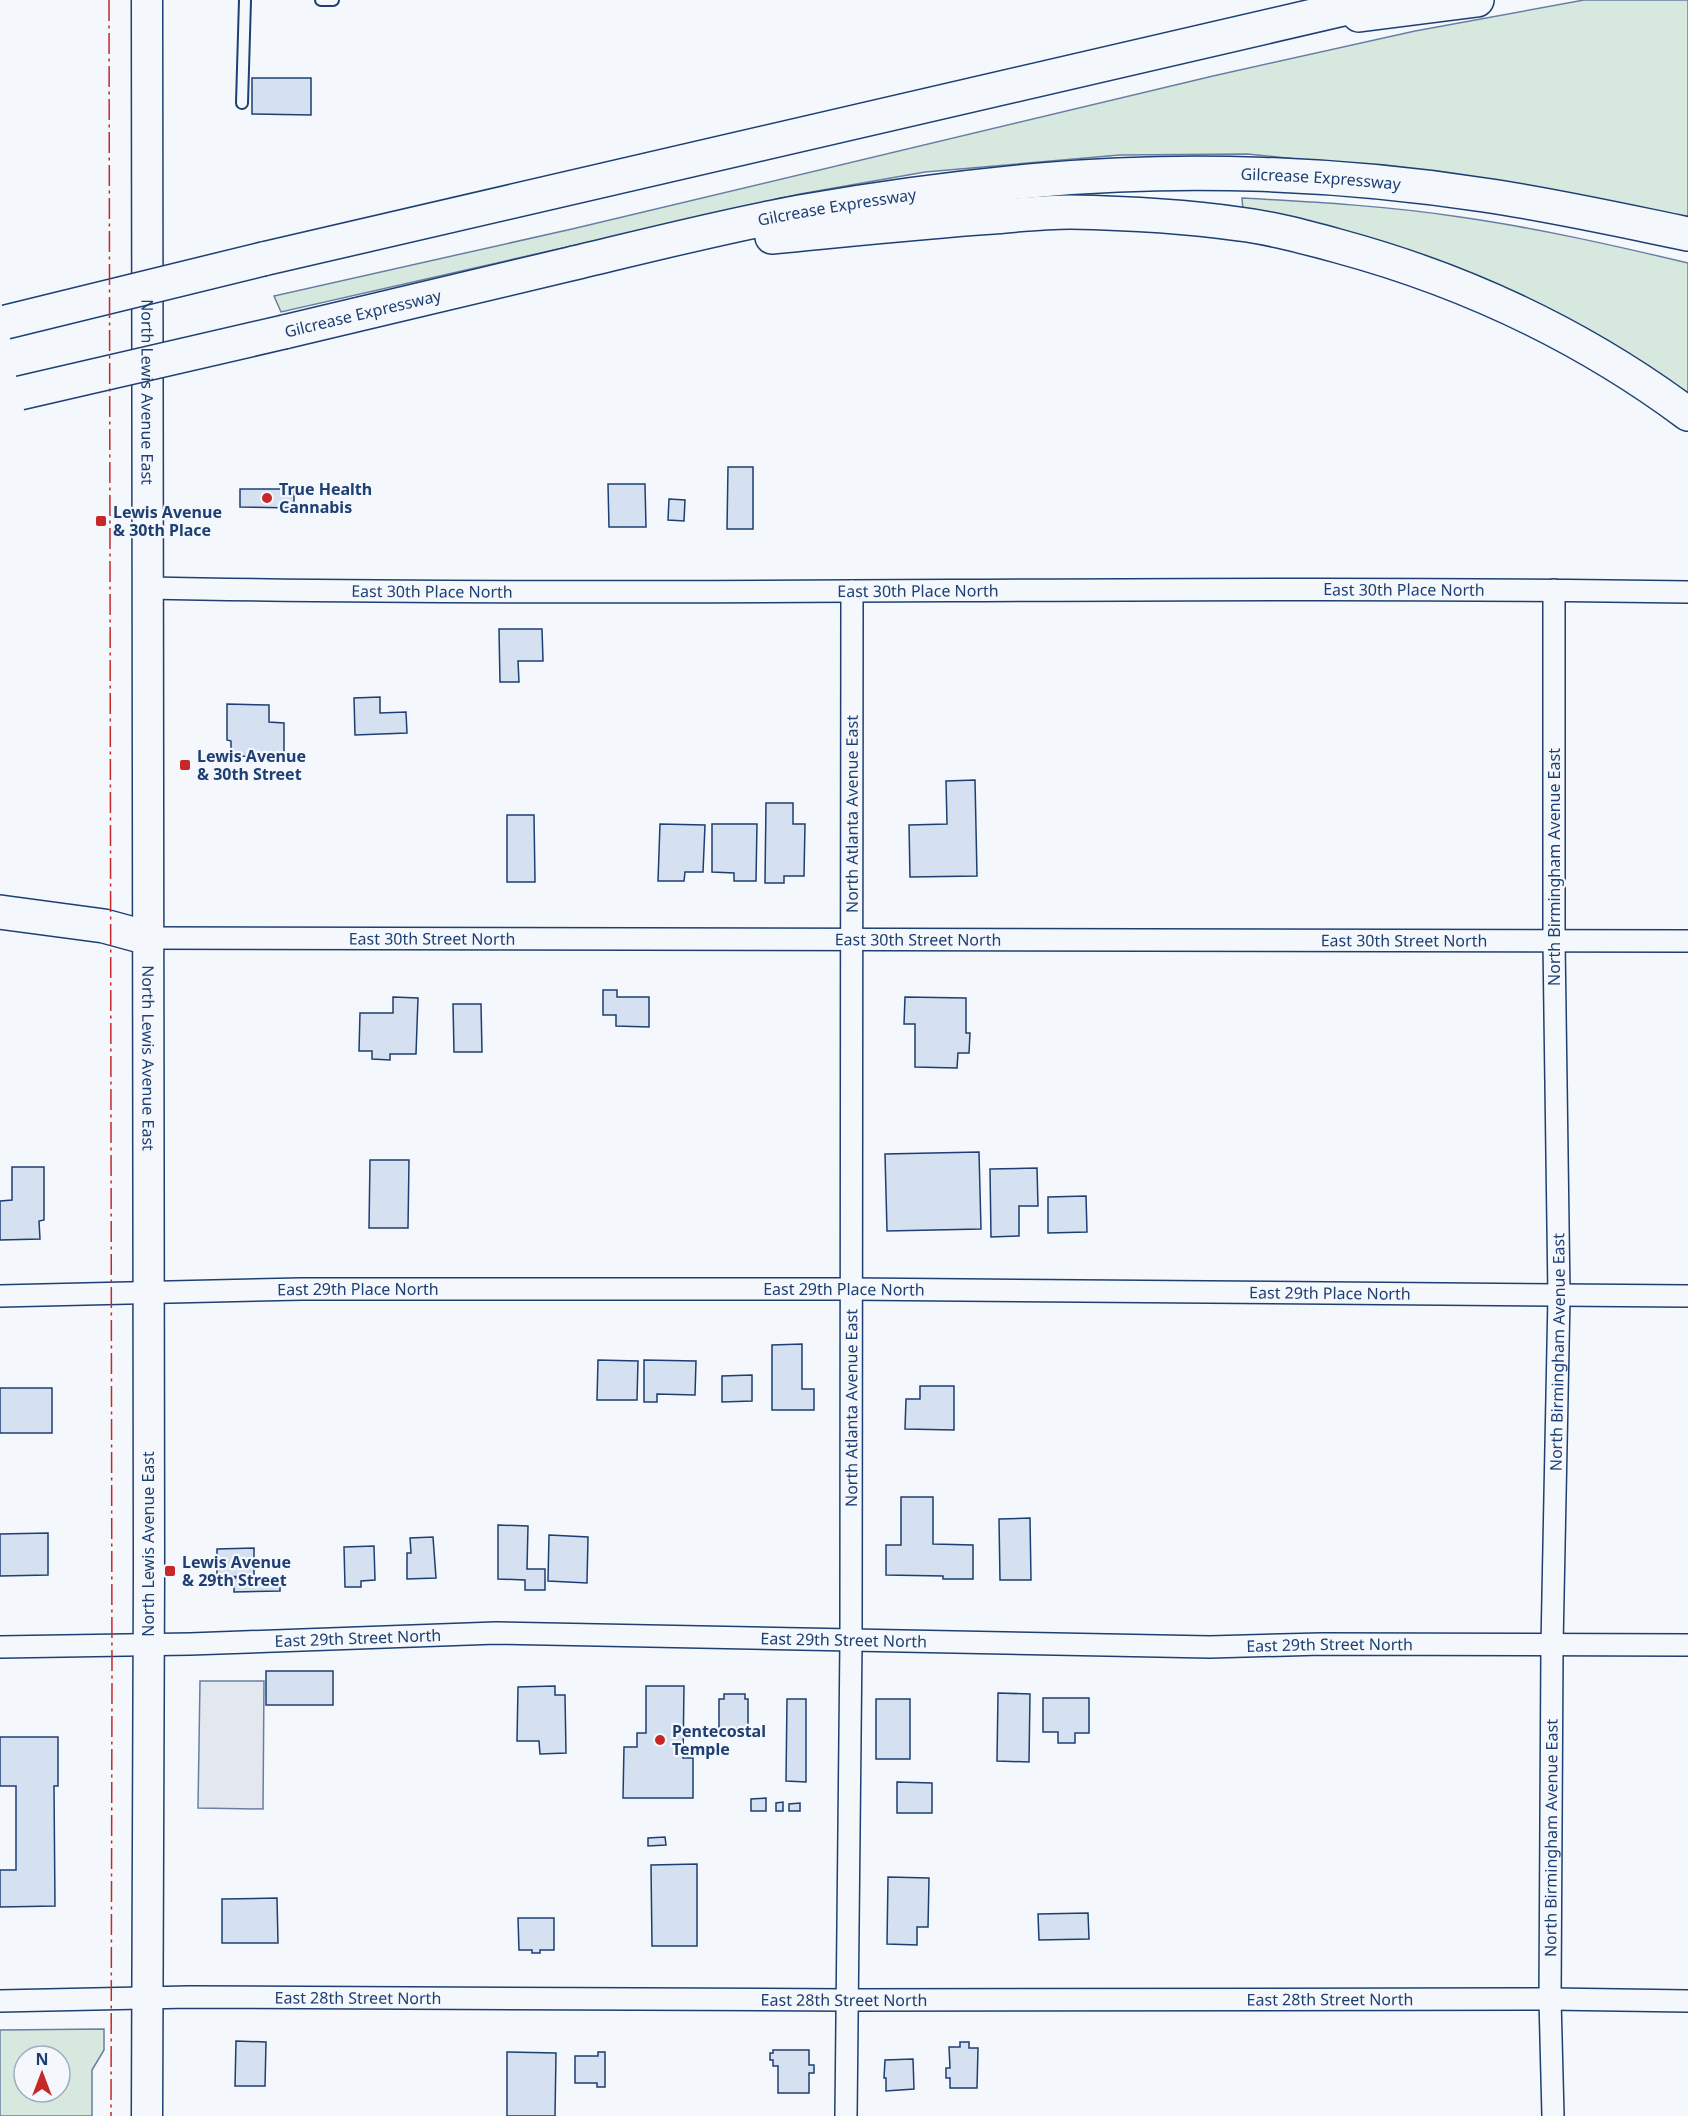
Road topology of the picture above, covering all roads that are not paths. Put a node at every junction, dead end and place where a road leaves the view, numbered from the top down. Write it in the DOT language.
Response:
graph roads {
  1 [pos="147,0"];
  2 [pos="245,0"];
  3 [pos="321,0"];
  4 [pos="333,0"];
  5 [pos="1382,0"];
  6 [pos="1478,0"];
  7 [pos="1259,27"];
  8 [pos="242,103"];
  9 [pos="1688,234"];
  10 [pos="630,250"];
  11 [pos="3,322"];
  12 [pos="10,395"];
  13 [pos="1688,414"];
  14 [pos="147,588"];
  15 [pos="1554,590"];
  16 [pos="852,591"];
  17 [pos="1688,592"];
  18 [pos="0,912"];
  19 [pos="0,931"];
  20 [pos="148,938"];
  21 [pos="852,938"];
  22 [pos="1688,941"];
  23 [pos="1554,942"];
  24 [pos="850,1289"];
  25 [pos="148,1293"];
  26 [pos="0,1296"];
  27 [pos="1559,1296"];
  28 [pos="1688,1296"];
  29 [pos="850,1641"];
  30 [pos="148,1645"];
  31 [pos="1688,1645"];
  32 [pos="1552,1646"];
  33 [pos="0,1647"];
  34 [pos="148,1998"];
  35 [pos="1550,1999"];
  36 [pos="847,2000"];
  37 [pos="0,2001"];
  38 [pos="1688,2001"];
  39 [pos="147,2116"];
  40 [pos="846,2116"];
  41 [pos="1553,2116"];
  1 -- 14 [label="main road, North Lewis Avenue East"];
  2 -- 8 [label="lane"];
  3 -- 4 [label="lane"];
  5 -- 7 [label="highway"];
  6 -- 7 [label="highway"];
  7 -- 11 [label="highway, bridge"];
  9 -- 10 [label="highway, Gilcrease Expressway"];
  10 -- 12 [label="highway, Gilcrease Expressway, bridge"];
  10 -- 13 [label="highway"];
  14 -- 16 [label="street, East 30th Place North"];
  14 -- 20 [label="main road, North Lewis Avenue East"];
  15 -- 16 [label="street, East 30th Place North"];
  15 -- 17 [label="street, East 30th Place North"];
  15 -- 23 [label="street, North Birmingham Avenue East"];
  16 -- 21 [label="street, North Atlanta Avenue East"];
  18 -- 20 [label="highway"];
  19 -- 20 [label="highway"];
  20 -- 21 [label="street, East 30th Street North"];
  20 -- 25 [label="main road, North Lewis Avenue East"];
  21 -- 23 [label="street, East 30th Street North"];
  21 -- 24 [label="street, North Atlanta Avenue East"];
  22 -- 23 [label="street, East 30th Street North"];
  23 -- 27 [label="street, North Birmingham Avenue East"];
  24 -- 25 [label="street, East 29th Place North"];
  24 -- 27 [label="street, East 29th Place North"];
  24 -- 29 [label="street, North Atlanta Avenue East"];
  25 -- 26 [label="street, East 29th Place North"];
  25 -- 30 [label="main road, North Lewis Avenue East"];
  27 -- 28 [label="street, East 29th Place North"];
  27 -- 32 [label="street, North Birmingham Avenue East"];
  29 -- 30 [label="street, East 29th Street North"];
  29 -- 32 [label="street, East 29th Street North"];
  29 -- 36 [label="street, North Atlanta Avenue East"];
  30 -- 33 [label="street, East 29th Street North"];
  30 -- 34 [label="main road, North Lewis Avenue East"];
  31 -- 32 [label="street, East 29th Street North"];
  32 -- 35 [label="street, North Birmingham Avenue East"];
  34 -- 36 [label="street, East 28th Street North"];
  34 -- 37 [label="street, East 28th Street North"];
  34 -- 39 [label="main road, North Lewis Avenue East"];
  35 -- 36 [label="street, East 28th Street North"];
  35 -- 38 [label="street, East 28th Street North"];
  35 -- 41 [label="street, North Birmingham Avenue East"];
  36 -- 40 [label="street, North Atlanta Avenue East"];
}
